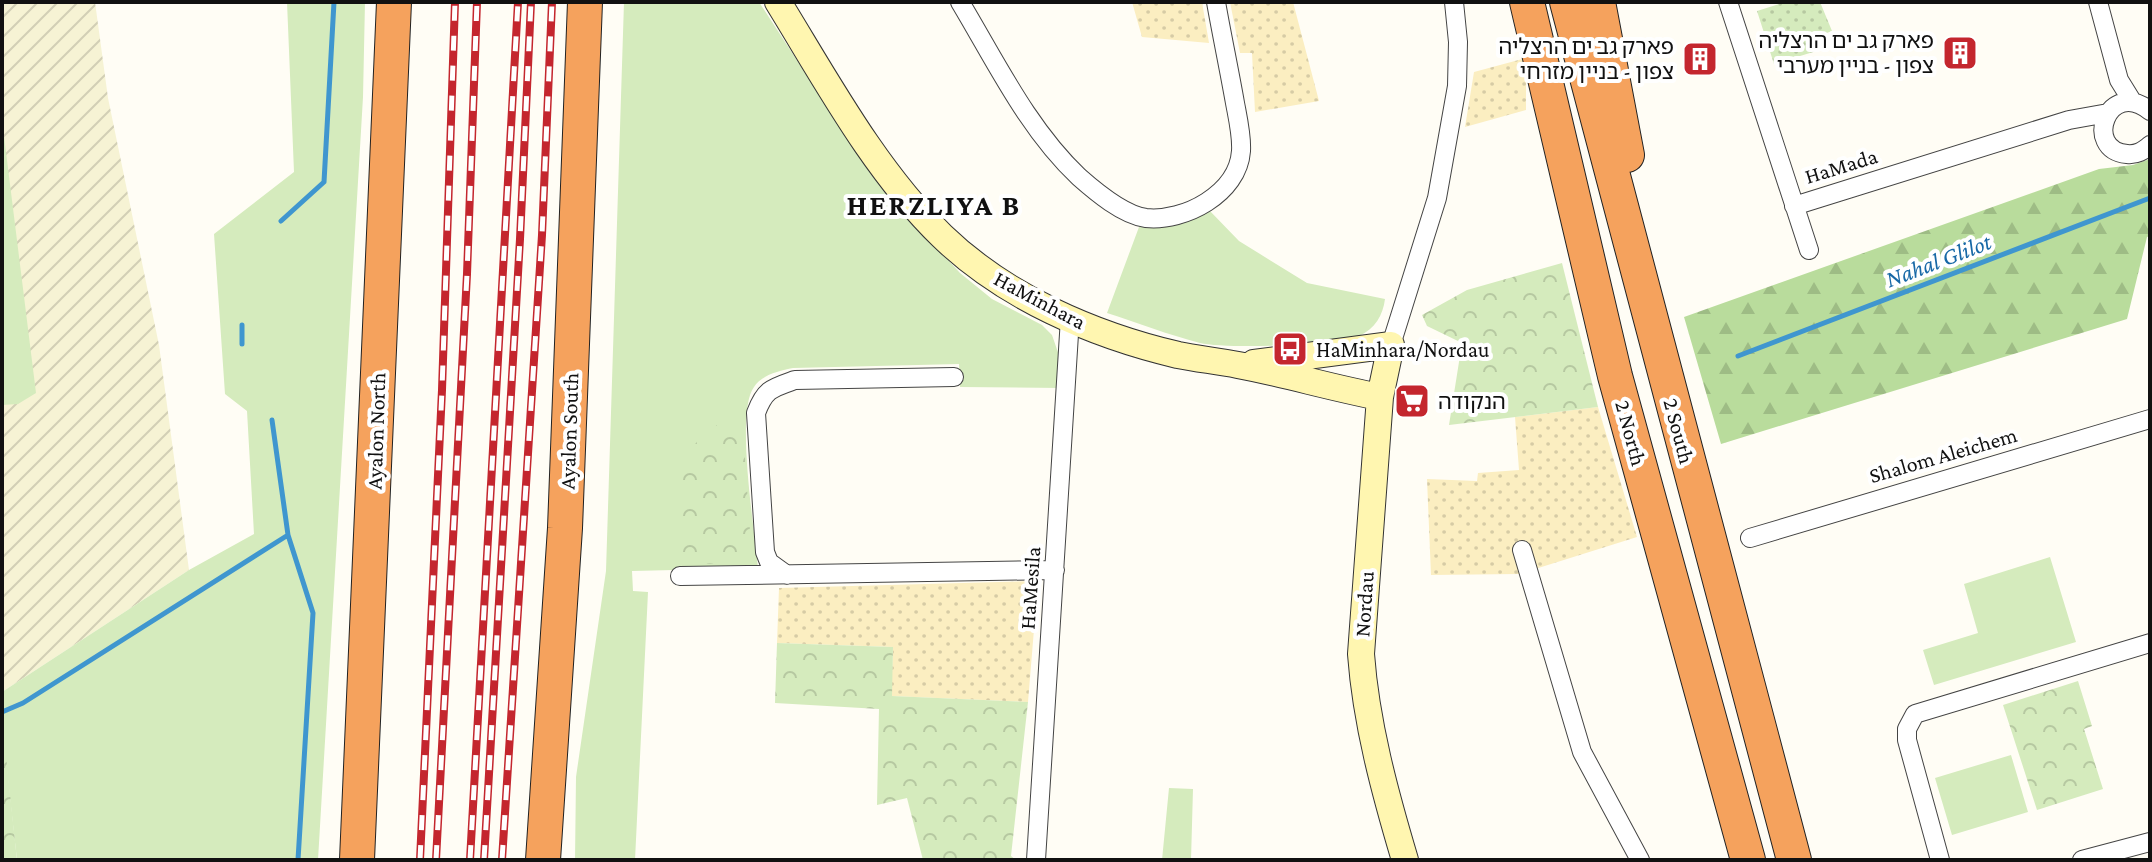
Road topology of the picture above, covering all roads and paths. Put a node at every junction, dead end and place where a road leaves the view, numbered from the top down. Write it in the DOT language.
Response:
graph roads {
  1 [pos="394,2"];
  2 [pos="585,2"];
  3 [pos="778,2"];
  4 [pos="960,2"];
  5 [pos="1216,2"];
  6 [pos="1454,2"];
  7 [pos="1527,2"];
  8 [pos="1567,2"];
  9 [pos="1598,2"];
  10 [pos="1728,2"];
  11 [pos="2098,2"];
  12 [pos="2132,101"];
  13 [pos="2150,111"];
  14 [pos="2108,113"];
  15 [pos="2150,145"];
  16 [pos="1794,206"];
  17 [pos="1809,250"];
  18 [pos="1070,318"];
  19 [pos="1391,345"];
  20 [pos="1240,365"];
  21 [pos="954,377"];
  22 [pos="1380,397"];
  23 [pos="2150,419"];
  24 [pos="1686,458"];
  25 [pos="1750,538"];
  26 [pos="1522,550"];
  27 [pos="1055,570"];
  28 [pos="787,575"];
  29 [pos="680,576"];
  30 [pos="2150,643"];
  31 [pos="2150,842"];
  32 [pos="357,860"];
  33 [pos="543,860"];
  34 [pos="1036,860"];
  35 [pos="1405,860"];
  36 [pos="1640,860"];
  37 [pos="1748,860"];
  38 [pos="1794,860"];
  39 [pos="1940,860"];
  40 [pos="2082,860"];
  1 -- 32 [label="highway, Ayalon North"];
  2 -- 33 [label="highway, Ayalon South"];
  3 -- 18 [label="street, HaMinhara"];
  4 -- 5 [label="street"];
  6 -- 19 [label="street"];
  7 -- 37 [label="highway, 2 North"];
  8 -- 24 [label="highway, 2 South"];
  9 -- 24 [label="highway"];
  10 -- 16 [label="street, HaMada"];
  11 -- 12 [label="street"];
  12 -- 13 [label="street"];
  12 -- 14 [label="street, HaMada"];
  14 -- 15 [label="street"];
  14 -- 16 [label="street, HaMada"];
  16 -- 17 [label="street"];
  18 -- 20 [label="street, HaMinhara"];
  18 -- 27 [label="street, HaMesila"];
  19 -- 20 [label="street, HaMinhara"];
  19 -- 22 [label="street, Nordau"];
  20 -- 22 [label="street, HaMinhara"];
  21 -- 28 [label="street"];
  22 -- 35 [label="street, Nordau"];
  23 -- 25 [label="street, Shalom Aleichem"];
  24 -- 38 [label="highway, 2 South"];
  26 -- 36 [label="street"];
  27 -- 28 [label="street"];
  27 -- 34 [label="street, HaMesila"];
  28 -- 29 [label="street"];
  30 -- 39 [label="street"];
  31 -- 40 [label="street"];
}
